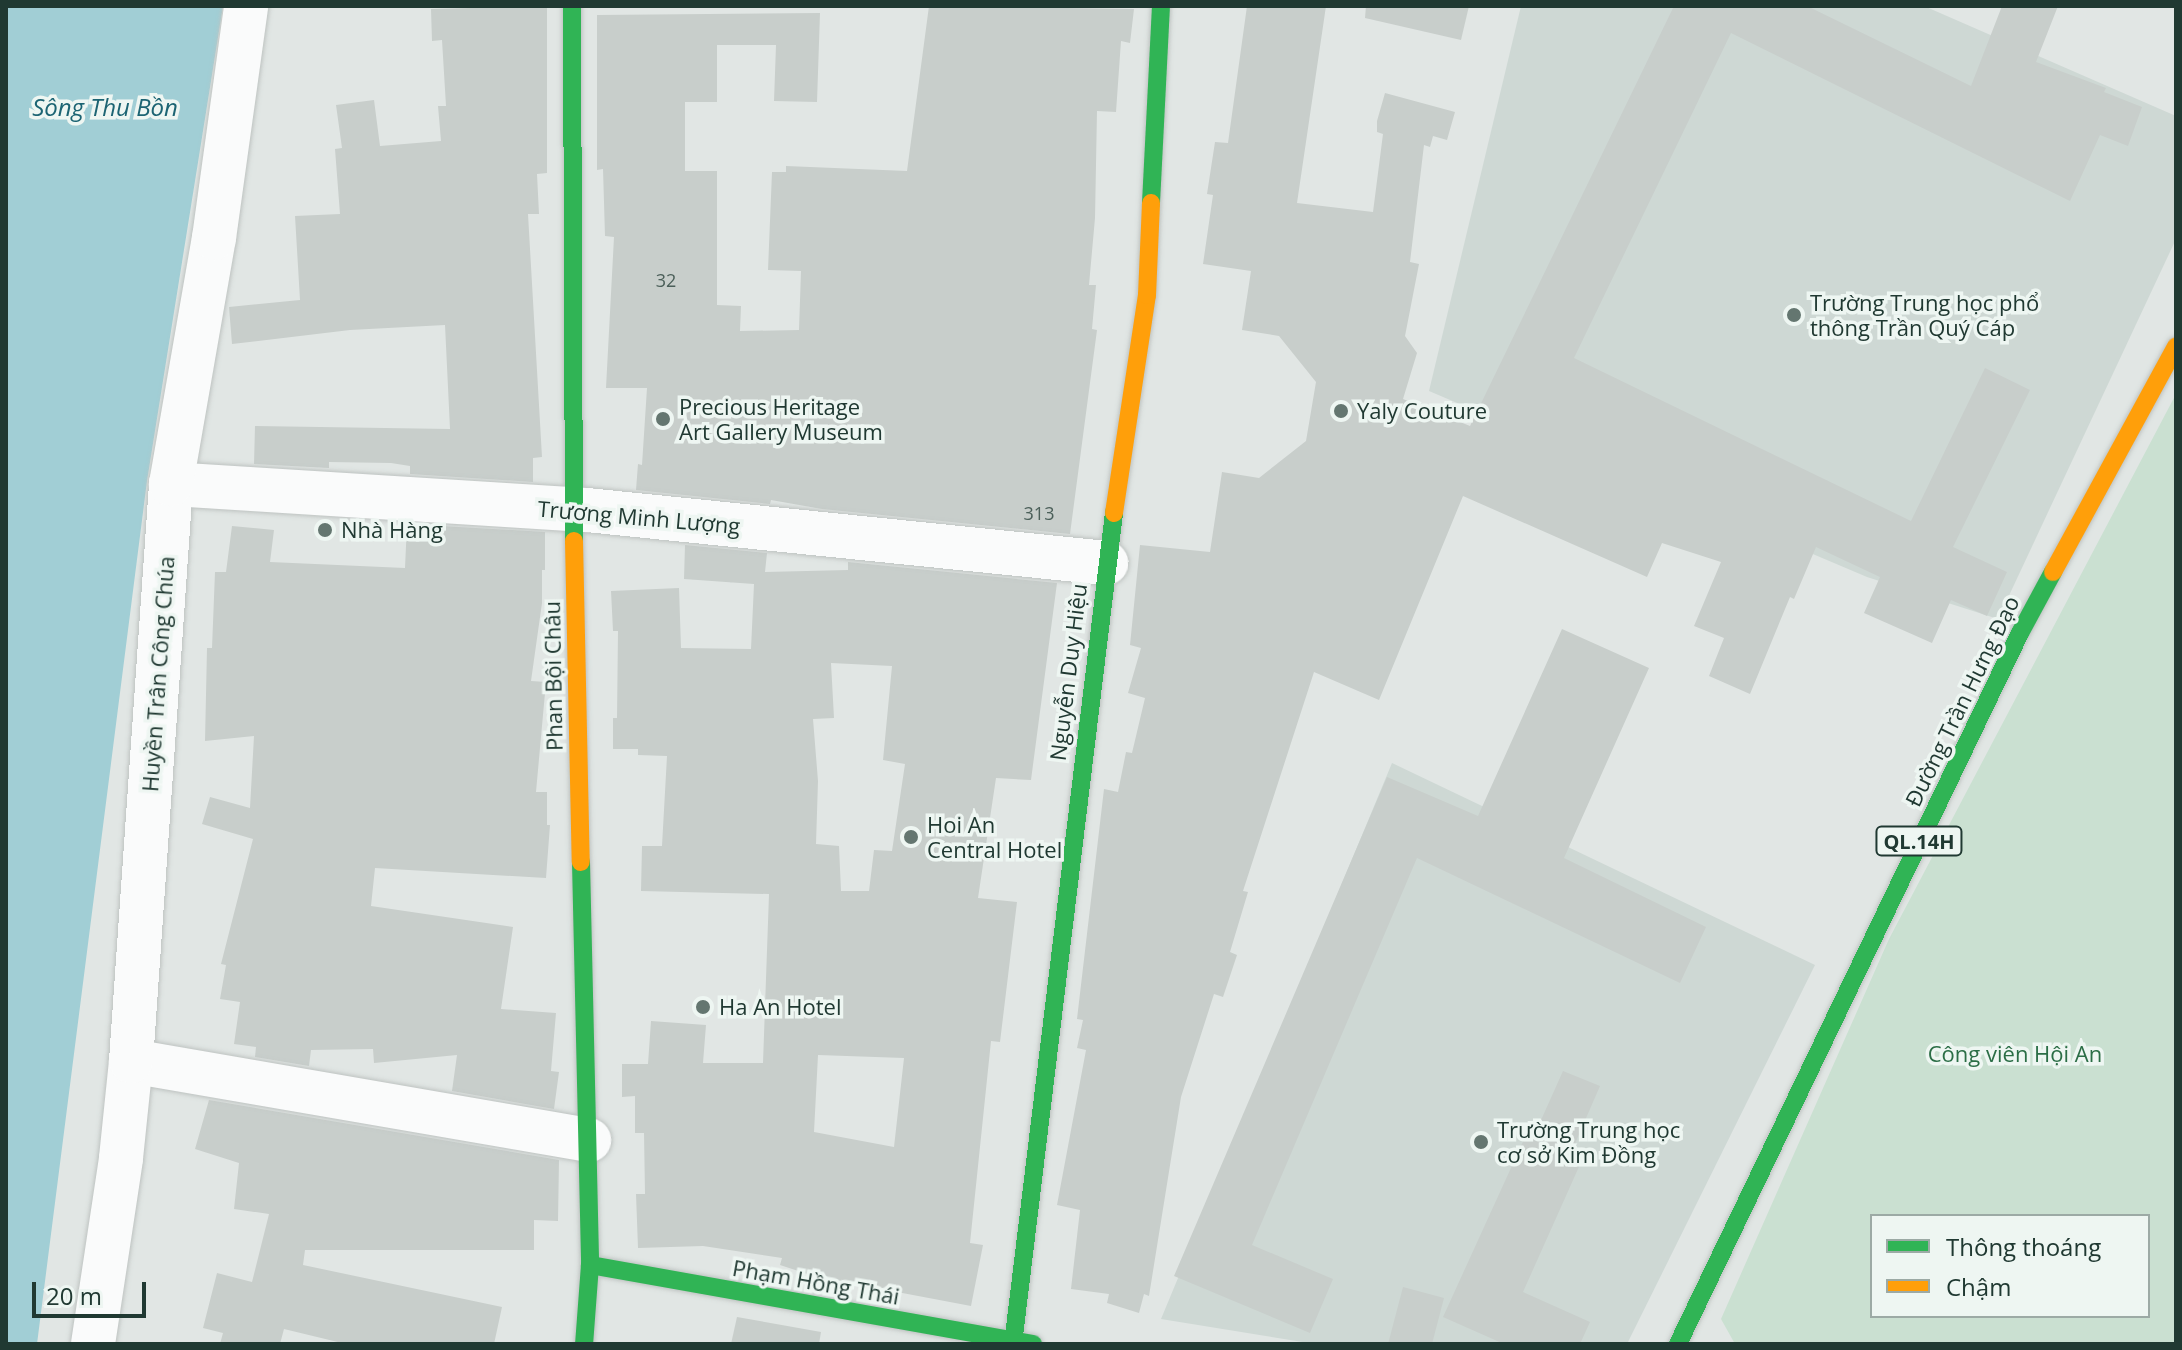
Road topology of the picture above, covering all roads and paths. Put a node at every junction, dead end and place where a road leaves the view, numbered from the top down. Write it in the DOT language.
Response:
graph roads {
  1 [pos="246,6"];
  2 [pos="572,6"];
  3 [pos="1161,6"];
  4 [pos="2176,346"];
  5 [pos="171,484"];
  6 [pos="573,509"];
  7 [pos="1106,563"];
  8 [pos="131,1061"];
  9 [pos="589,1140"];
  10 [pos="590,1265"];
  11 [pos="1013,1343"];
  12 [pos="93,1344"];
  13 [pos="584,1344"];
  14 [pos="1033,1344"];
  15 [pos="1678,1344"];
  1 -- 5 [label="street, Huyền Trân Công Chúa"];
  2 -- 6 [label="main road, Phan Bội Châu"];
  3 -- 7 [label="main road, Nguyễn Duy Hiệu"];
  4 -- 15 [label="main road, Đường Trần Hưng Đạo / QL.14H"];
  5 -- 6 [label="street, Trương Minh Lượng"];
  5 -- 8 [label="street, Huyền Trân Công Chúa"];
  6 -- 7 [label="street, Trương Minh Lượng"];
  6 -- 9 [label="main road, Phan Bội Châu"];
  7 -- 11 [label="main road, Nguyễn Duy Hiệu"];
  8 -- 9 [label="street"];
  8 -- 12 [label="street, Huyền Trân Công Chúa"];
  9 -- 10 [label="main road, Phan Bội Châu"];
  10 -- 11 [label="main road, Phạm Hồng Thái"];
  10 -- 13 [label="main road, Phan Bội Châu"];
  11 -- 14 [label="main road, Phạm Hồng Thái"];
}
